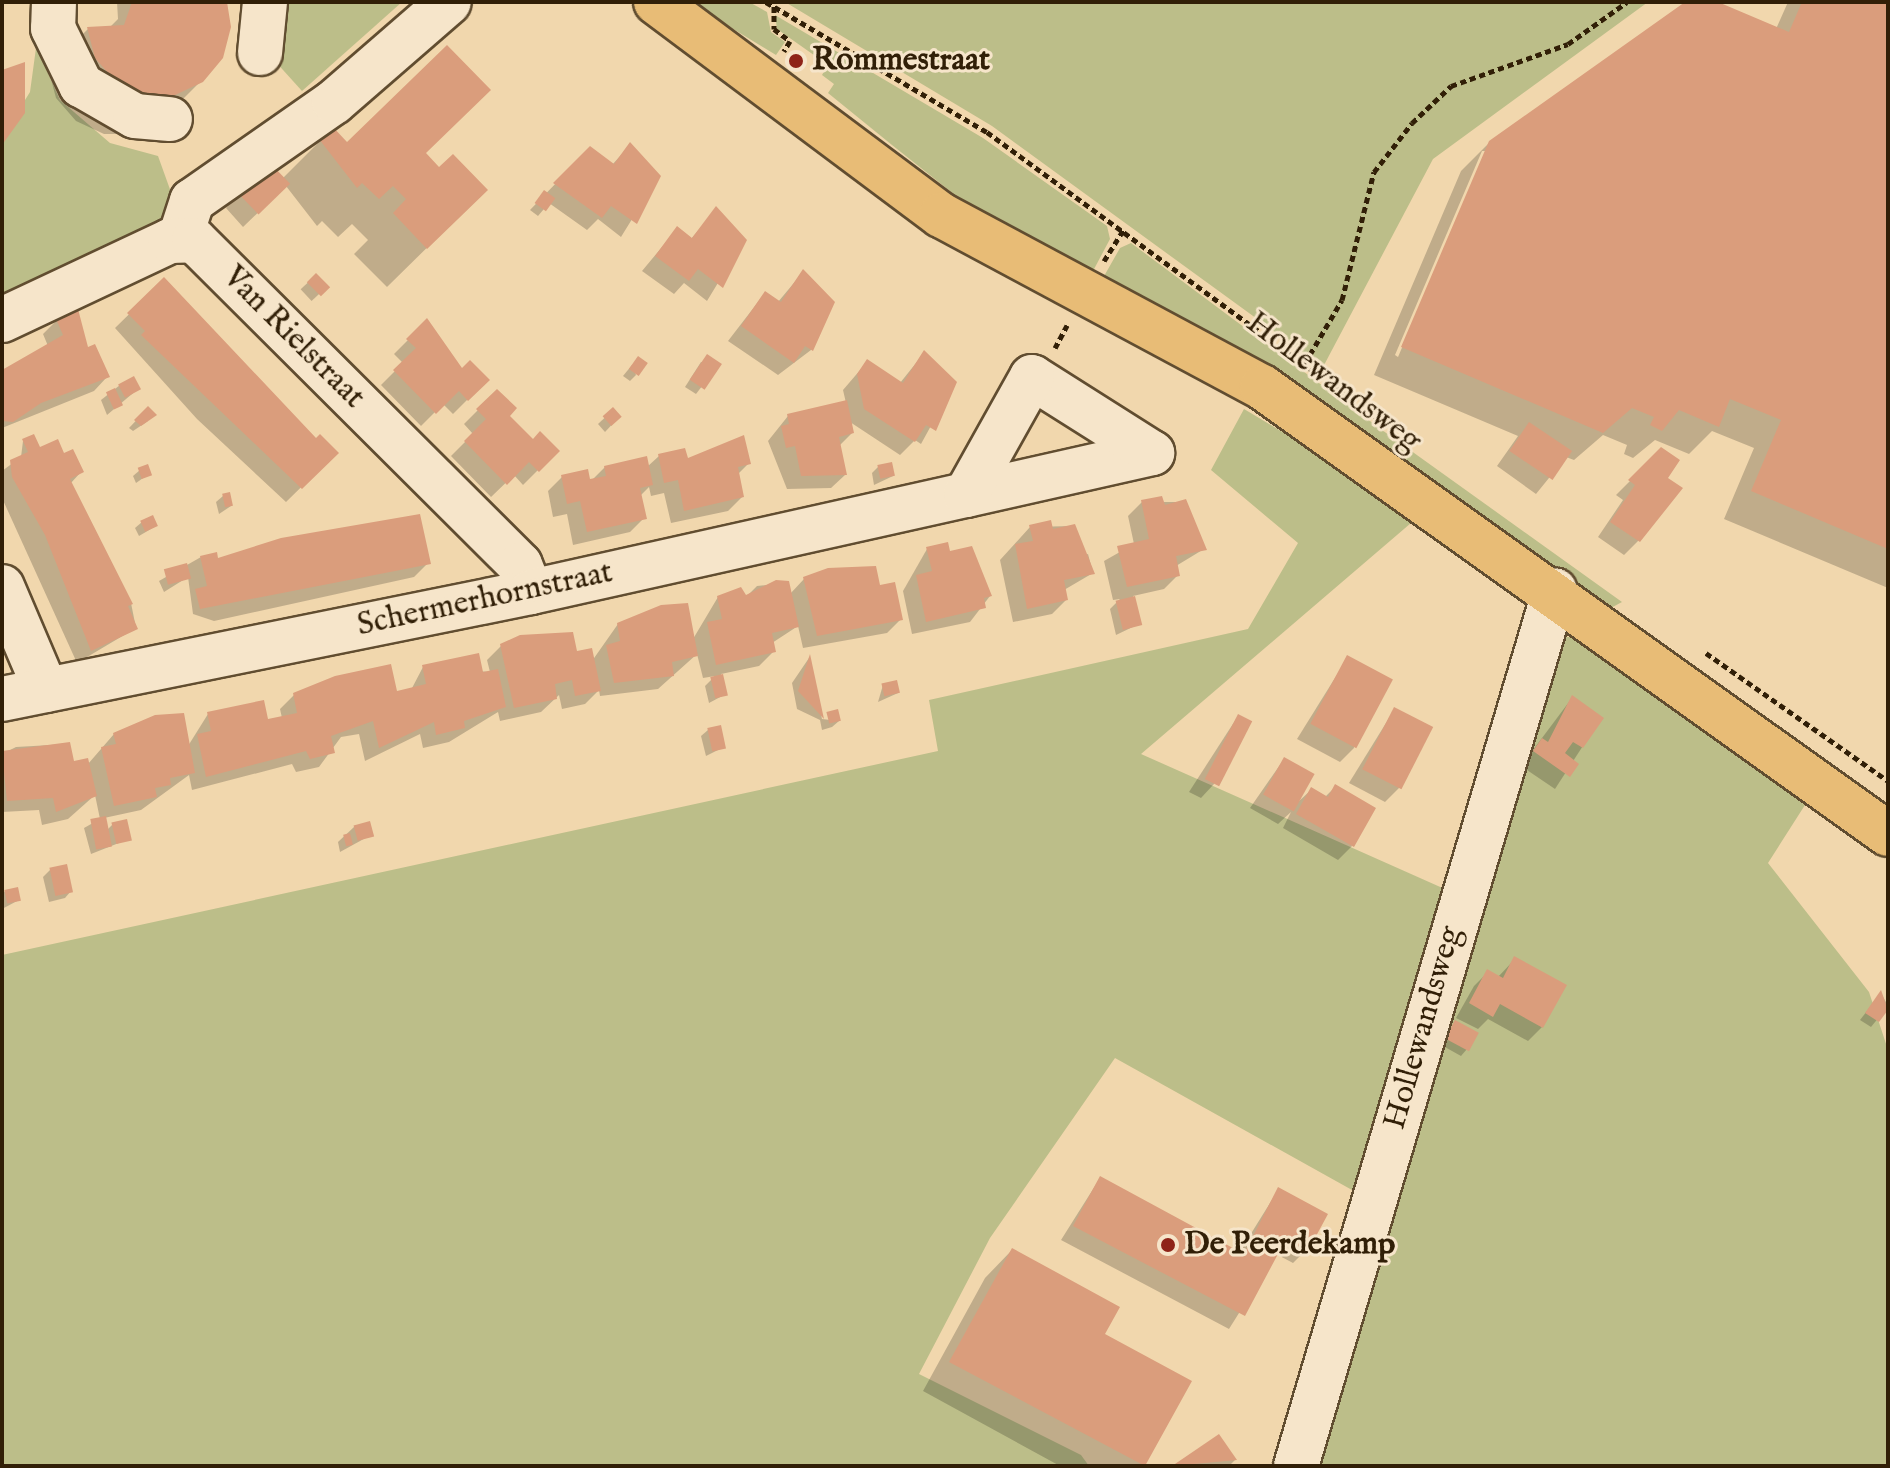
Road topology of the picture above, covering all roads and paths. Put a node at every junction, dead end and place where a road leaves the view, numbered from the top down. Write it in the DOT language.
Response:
graph roads {
  1 [pos="54,2"];
  2 [pos="265,2"];
  3 [pos="449,2"];
  4 [pos="656,2"];
  5 [pos="766,2"];
  6 [pos="1627,2"];
  7 [pos="774,6"];
  8 [pos="260,53"];
  9 [pos="793,62"];
  10 [pos="170,119"];
  11 [pos="180,238"];
  12 [pos="2,320"];
  13 [pos="1305,363"];
  14 [pos="1404,438"];
  15 [pos="966,495"];
  16 [pos="2,587"];
  17 [pos="1555,590"];
  18 [pos="531,592"];
  19 [pos="1693,644"];
  20 [pos="46,690"];
  21 [pos="2,699"];
  22 [pos="1888,781"];
  23 [pos="1888,834"];
  24 [pos="1296,1466"];
  1 -- 10 [label="street"];
  2 -- 8 [label="street"];
  3 -- 11 [label="street"];
  4 -- 17 [label="main road, Hollewandsweg"];
  5 -- 7 [label="path, Hollewandsweg"];
  6 -- 13 [label="path"];
  7 -- 9 [label="path"];
  7 -- 13 [label="path, Hollewandsweg"];
  11 -- 12 [label="street"];
  11 -- 18 [label="street, Van Rielstraat"];
  13 -- 14 [label="path, Hollewandsweg"];
  15 -- 18 [label="street, Schermerhornstraat"];
  16 -- 20 [label="street"];
  17 -- 23 [label="main road, Hollewandsweg"];
  17 -- 24 [label="street, Hollewandsweg"];
  18 -- 20 [label="street, Schermerhornstraat"];
  19 -- 22 [label="path"];
  20 -- 21 [label="street, Schermerhornstraat"];
}
